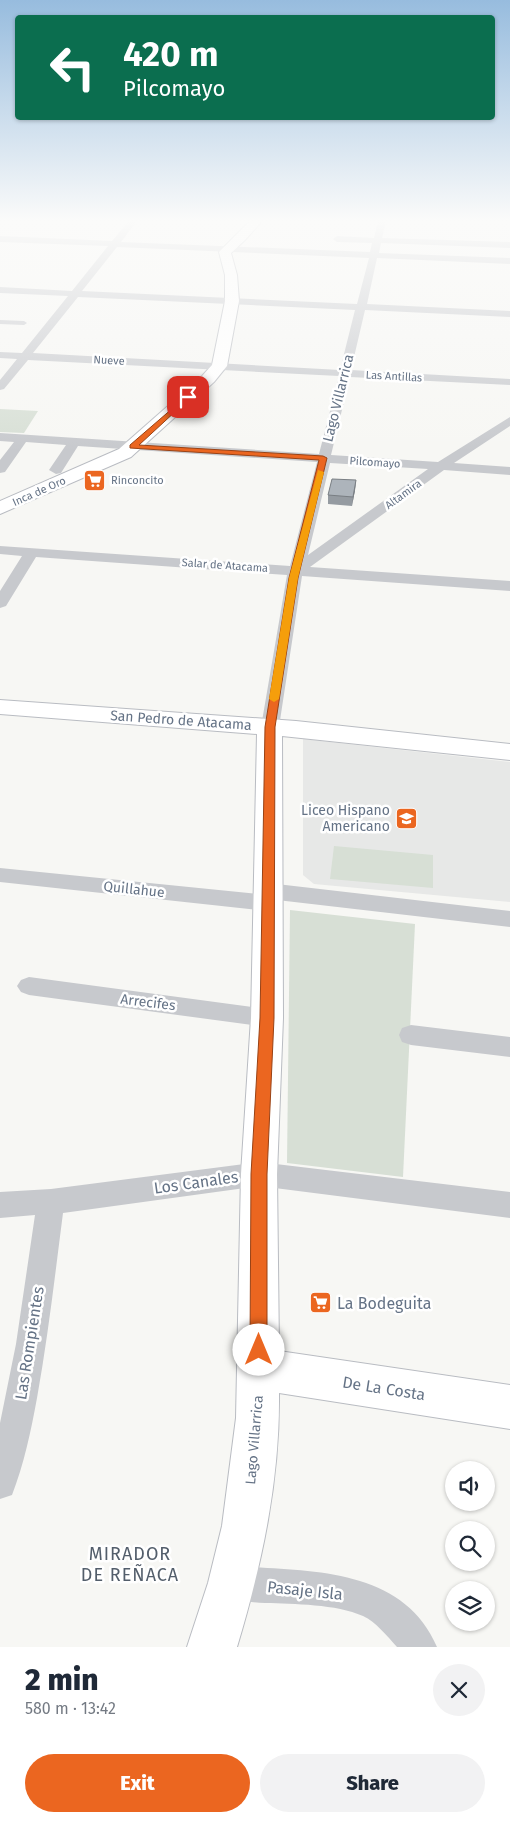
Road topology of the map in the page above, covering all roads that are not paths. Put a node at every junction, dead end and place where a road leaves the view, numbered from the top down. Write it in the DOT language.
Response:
graph roads {
  1 [pos="72,298"];
  2 [pos="162,298"];
  3 [pos="232,298"];
  4 [pos="363,298"];
  5 [pos="232,301"];
  6 [pos="361,307"];
  7 [pos="510,314"];
  8 [pos="0,322"];
  9 [pos="24,323"];
  10 [pos="0,354"];
  11 [pos="24,356"];
  12 [pos="218,366"];
  13 [pos="344,373"];
  14 [pos="510,382"];
  15 [pos="0,387"];
  16 [pos="510,421"];
  17 [pos="0,437"];
  18 [pos="23,438"];
  19 [pos="75,441"];
  20 [pos="132,447"];
  21 [pos="323,458"];
  22 [pos="440,467"];
  23 [pos="0,469"];
  24 [pos="56,470"];
  25 [pos="510,471"];
  26 [pos="0,508"];
  27 [pos="0,550"];
  28 [pos="32,552"];
  29 [pos="297,570"];
  30 [pos="510,586"];
  31 [pos="0,603"];
  32 [pos="0,707"];
  33 [pos="270,727"];
  34 [pos="510,752"];
  35 [pos="0,875"];
  36 [pos="268,897"];
  37 [pos="510,919"];
  38 [pos="29,986"];
  39 [pos="267,1018"];
  40 [pos="411,1035"];
  41 [pos="510,1047"];
  42 [pos="259,1174"];
  43 [pos="51,1202"];
  44 [pos="0,1205"];
  45 [pos="510,1205"];
  46 [pos="259,1369"];
  47 [pos="510,1407"];
  48 [pos="0,1483"];
  49 [pos="232,1583"];
  50 [pos="212,1647"];
  51 [pos="419,1647"];
  1 -- 11 [label="street"];
  2 -- 5 [label="street"];
  3 -- 5 [label="street, Inca de Oro"];
  4 -- 6 [label="street, Lago Villarrica"];
  5 -- 6 [label="street"];
  5 -- 12 [label="street, Inca de Oro"];
  6 -- 7 [label="street"];
  6 -- 13 [label="street, Lago Villarrica"];
  8 -- 9 [label="lane"];
  10 -- 11 [label="street, Nueve"];
  11 -- 12 [label="street, Nueve"];
  11 -- 15 [label="street"];
  12 -- 13 [label="street, Las Antillas"];
  12 -- 20 [label="street, Inca de Oro"];
  13 -- 14 [label="street, Las Antillas"];
  13 -- 21 [label="street, Lago Villarrica"];
  16 -- 22 [label="street, Altamira"];
  17 -- 18 [label="street, Pilcomayo"];
  18 -- 19 [label="street, Pilcomayo"];
  18 -- 23 [label="street"];
  19 -- 20 [label="street, Pilcomayo"];
  19 -- 24 [label="street"];
  20 -- 21 [label="street, Pilcomayo"];
  20 -- 26 [label="street, Inca de Oro"];
  21 -- 22 [label="street, Pilcomayo"];
  21 -- 29 [label="street, Lago Villarrica"];
  22 -- 25 [label="street, Pilcomayo"];
  22 -- 29 [label="street, Altamira"];
  27 -- 28 [label="street, Salar de Atacama"];
  28 -- 29 [label="street, Salar de Atacama"];
  28 -- 31 [label="street"];
  29 -- 30 [label="street, Salar de Atacama"];
  29 -- 33 [label="street, Lago Villarrica"];
  32 -- 33 [label="street, San Pedro de Atacama"];
  33 -- 34 [label="street, San Pedro de Atacama"];
  33 -- 36 [label="street, Lago Villarrica"];
  35 -- 36 [label="street, Quillahue"];
  36 -- 37 [label="street, Quillahue"];
  36 -- 39 [label="street, Lago Villarrica"];
  38 -- 39 [label="street, Arrecifes"];
  39 -- 42 [label="street, Lago Villarrica"];
  40 -- 41 [label="street"];
  42 -- 43 [label="street, Los Canales"];
  42 -- 45 [label="street, Los Canales"];
  42 -- 46 [label="street, Lago Villarrica"];
  43 -- 44 [label="street, Los Canales"];
  43 -- 48 [label="street, Las Rompientes"];
  46 -- 47 [label="street, De La Costa"];
  46 -- 49 [label="street, Lago Villarrica"];
  49 -- 50 [label="street, Lago Villarrica"];
  49 -- 51 [label="street, Pasaje Isla"];
}
